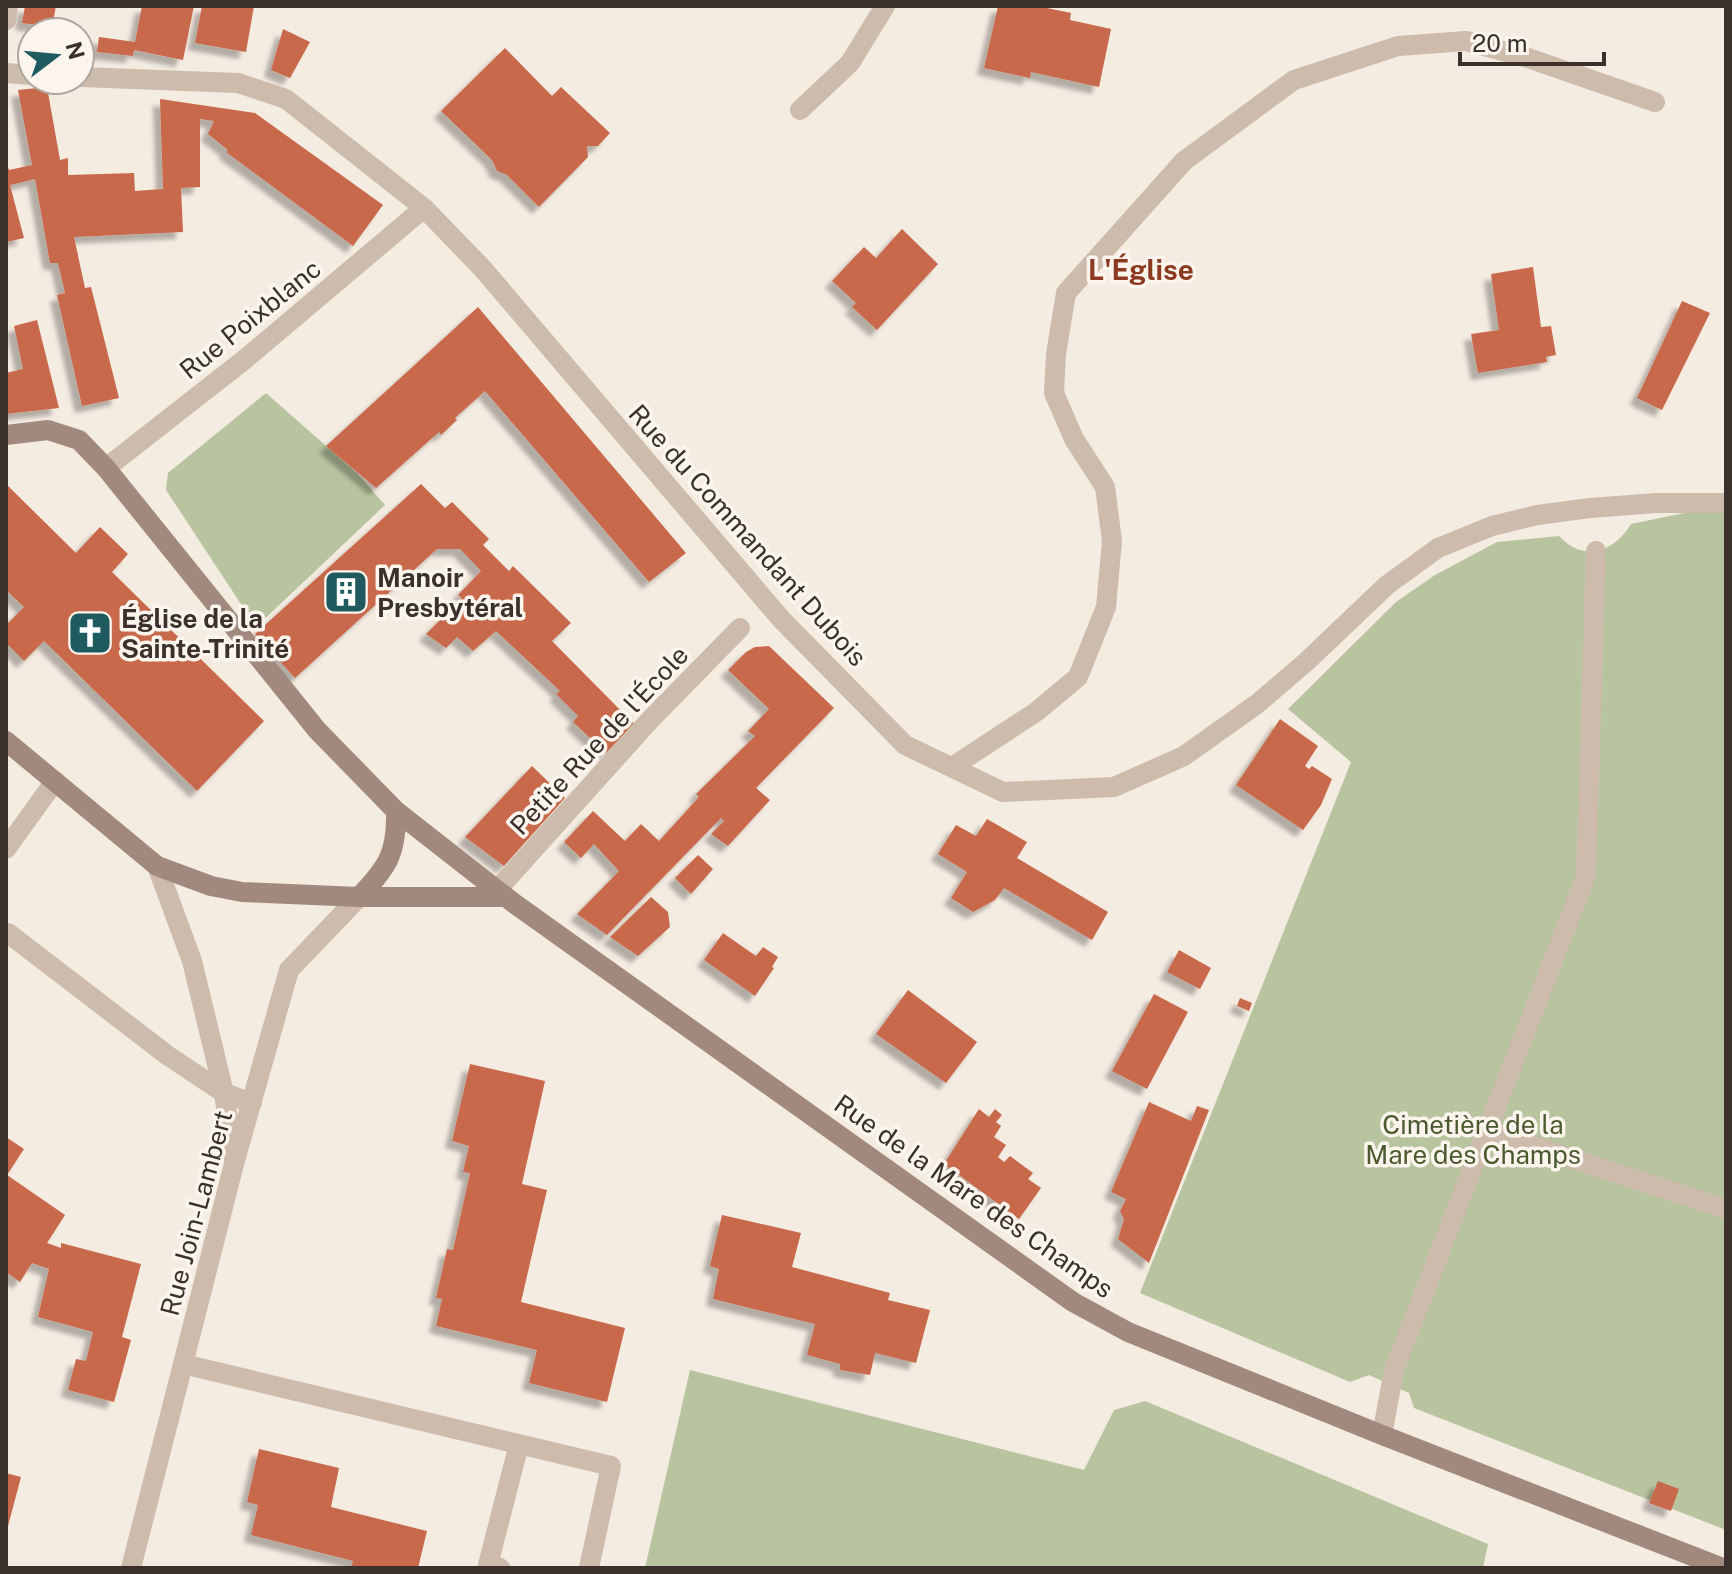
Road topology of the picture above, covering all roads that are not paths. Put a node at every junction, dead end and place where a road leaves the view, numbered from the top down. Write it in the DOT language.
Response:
graph roads {
  1 [pos="8,6"];
  2 [pos="885,6"];
  3 [pos="6,20"];
  4 [pos="96,78"];
  5 [pos="1655,102"];
  6 [pos="800,110"];
  7 [pos="424,208"];
  8 [pos="6,435"];
  9 [pos="106,468"];
  10 [pos="1726,503"];
  11 [pos="1596,551"];
  12 [pos="740,628"];
  13 [pos="6,741"];
  14 [pos="952,767"];
  15 [pos="55,781"];
  16 [pos="396,811"];
  17 [pos="6,849"];
  18 [pos="157,866"];
  19 [pos="502,893"];
  20 [pos="359,897"];
  21 [pos="8,933"];
  22 [pos="224,1093"];
  23 [pos="252,1103"];
  24 [pos="1487,1131"];
  25 [pos="234,1164"];
  26 [pos="1726,1209"];
  27 [pos="183,1364"];
  28 [pos="1382,1435"];
  29 [pos="519,1444"];
  30 [pos="131,1568"];
  31 [pos="500,1568"];
  32 [pos="589,1568"];
  33 [pos="1723,1568"];
  1 -- 3 [label="street"];
  2 -- 6 [label="street"];
  4 -- 7 [label="street, Rue du Commandant Dubois"];
  5 -- 14 [label="street"];
  7 -- 9 [label="street, Rue Poixblanc"];
  7 -- 14 [label="street, Rue du Commandant Dubois"];
  8 -- 9 [label="street, Rue de la Mare des Champs"];
  9 -- 16 [label="street, Rue de la Mare des Champs"];
  10 -- 14 [label="street, Rue du Commandant Dubois"];
  11 -- 24 [label="street"];
  12 -- 19 [label="street, Petite Rue de l'École"];
  13 -- 15 [label="street"];
  15 -- 17 [label="street"];
  15 -- 18 [label="street"];
  16 -- 19 [label="street, Rue de la Mare des Champs"];
  16 -- 20 [label="street"];
  18 -- 20 [label="street"];
  18 -- 22 [label="street"];
  19 -- 20 [label="street"];
  19 -- 28 [label="street, Rue de la Mare des Champs"];
  20 -- 23 [label="street, Rue Join-Lambert"];
  21 -- 22 [label="street"];
  22 -- 23 [label="street"];
  22 -- 25 [label="street"];
  23 -- 25 [label="street, Rue Join-Lambert"];
  24 -- 26 [label="street"];
  24 -- 28 [label="street"];
  25 -- 27 [label="street, Rue Join-Lambert"];
  27 -- 29 [label="street"];
  27 -- 30 [label="street, Rue Join-Lambert"];
  28 -- 33 [label="street, Rue de la Mare des Champs"];
  29 -- 31 [label="street"];
  29 -- 32 [label="street"];
}
